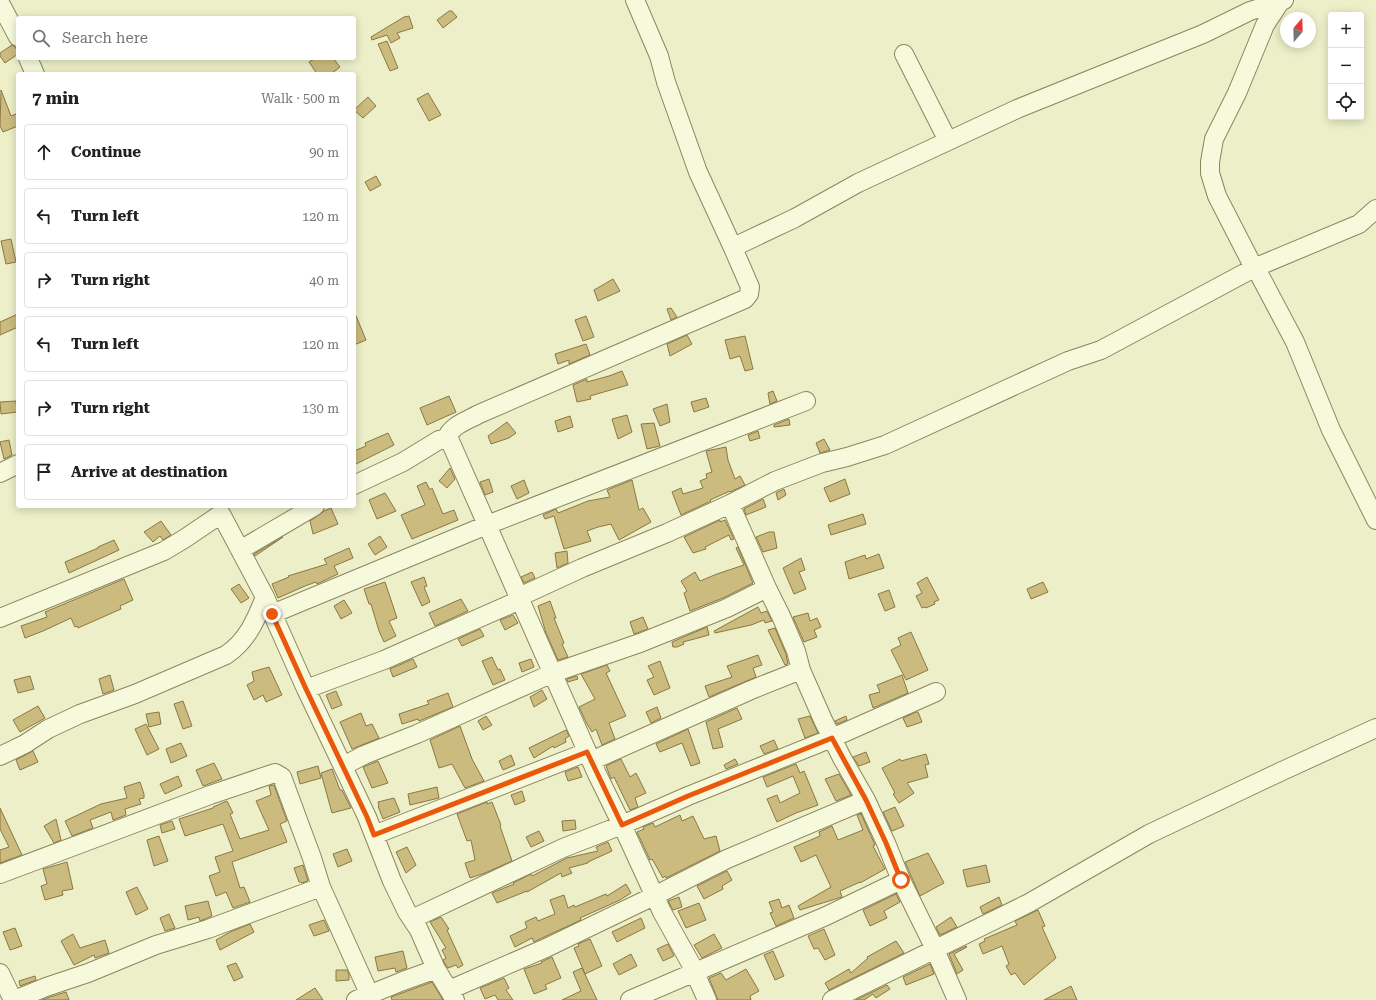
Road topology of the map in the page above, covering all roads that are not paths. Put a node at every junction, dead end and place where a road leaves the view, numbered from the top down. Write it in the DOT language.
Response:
graph roads {
  1 [pos="635,0"];
  2 [pos="1282,1"];
  3 [pos="0,3"];
  4 [pos="16,33"];
  5 [pos="904,54"];
  6 [pos="29,60"];
  7 [pos="34,72"];
  8 [pos="948,141"];
  9 [pos="1376,209"];
  10 [pos="734,248"];
  11 [pos="1254,268"];
  12 [pos="806,400"];
  13 [pos="446,439"];
  14 [pos="16,465"];
  15 [pos="0,473"];
  16 [pos="356,484"];
  17 [pos="730,504"];
  18 [pos="312,508"];
  19 [pos="219,510"];
  20 [pos="1376,520"];
  21 [pos="487,525"];
  22 [pos="240,550"];
  23 [pos="767,588"];
  24 [pos="265,597"];
  25 [pos="520,598"];
  26 [pos="272,614"];
  27 [pos="0,618"];
  28 [pos="801,670"];
  29 [pos="553,674"];
  30 [pos="306,689"];
  31 [pos="936,692"];
  32 [pos="1376,728"];
  33 [pos="832,738"];
  34 [pos="0,756"];
  35 [pos="589,757"];
  36 [pos="342,766"];
  37 [pos="866,800"];
  38 [pos="622,825"];
  39 [pos="374,835"];
  40 [pos="0,874"];
  41 [pos="901,880"];
  42 [pos="321,887"];
  43 [pos="654,896"];
  44 [pos="412,919"];
  45 [pos="936,950"];
  46 [pos="436,969"];
  47 [pos="695,971"];
  48 [pos="0,973"];
  49 [pos="452,995"];
  50 [pos="366,998"];
  51 [pos="14,1000"];
  52 [pos="630,1000"];
  53 [pos="708,1000"];
  54 [pos="832,1000"];
  55 [pos="957,1000"];
  1 -- 10 [label="street"];
  2 -- 8 [label="street"];
  2 -- 11 [label="street"];
  3 -- 4 [label="street"];
  5 -- 8 [label="street"];
  6 -- 7 [label="street"];
  8 -- 10 [label="street"];
  9 -- 11 [label="street"];
  10 -- 13 [label="street"];
  11 -- 17 [label="street"];
  11 -- 20 [label="street"];
  12 -- 21 [label="street"];
  13 -- 16 [label="street"];
  13 -- 21 [label="street"];
  14 -- 15 [label="street"];
  17 -- 23 [label="street"];
  17 -- 25 [label="street"];
  18 -- 22 [label="street"];
  19 -- 22 [label="street"];
  19 -- 27 [label="street"];
  21 -- 25 [label="street"];
  21 -- 26 [label="street"];
  22 -- 24 [label="street"];
  23 -- 28 [label="street"];
  23 -- 29 [label="street"];
  24 -- 26 [label="street"];
  24 -- 34 [label="street"];
  25 -- 29 [label="street"];
  25 -- 30 [label="street"];
  26 -- 30 [label="street"];
  28 -- 33 [label="street"];
  28 -- 35 [label="street"];
  29 -- 35 [label="street"];
  29 -- 36 [label="street"];
  30 -- 36 [label="street"];
  31 -- 33 [label="street"];
  32 -- 45 [label="street"];
  33 -- 37 [label="street"];
  33 -- 38 [label="street"];
  35 -- 38 [label="street"];
  35 -- 39 [label="street"];
  36 -- 39 [label="street"];
  37 -- 41 [label="street"];
  37 -- 43 [label="street"];
  38 -- 43 [label="street"];
  38 -- 44 [label="street"];
  39 -- 44 [label="street"];
  40 -- 42 [label="street"];
  41 -- 45 [label="street"];
  41 -- 47 [label="street"];
  42 -- 50 [label="street"];
  42 -- 51 [label="street"];
  43 -- 47 [label="street"];
  43 -- 49 [label="street"];
  44 -- 46 [label="street"];
  45 -- 54 [label="street"];
  45 -- 55 [label="street"];
  46 -- 49 [label="street"];
  46 -- 50 [label="street"];
  47 -- 52 [label="street"];
  47 -- 53 [label="street"];
  48 -- 51 [label="street"];
}
